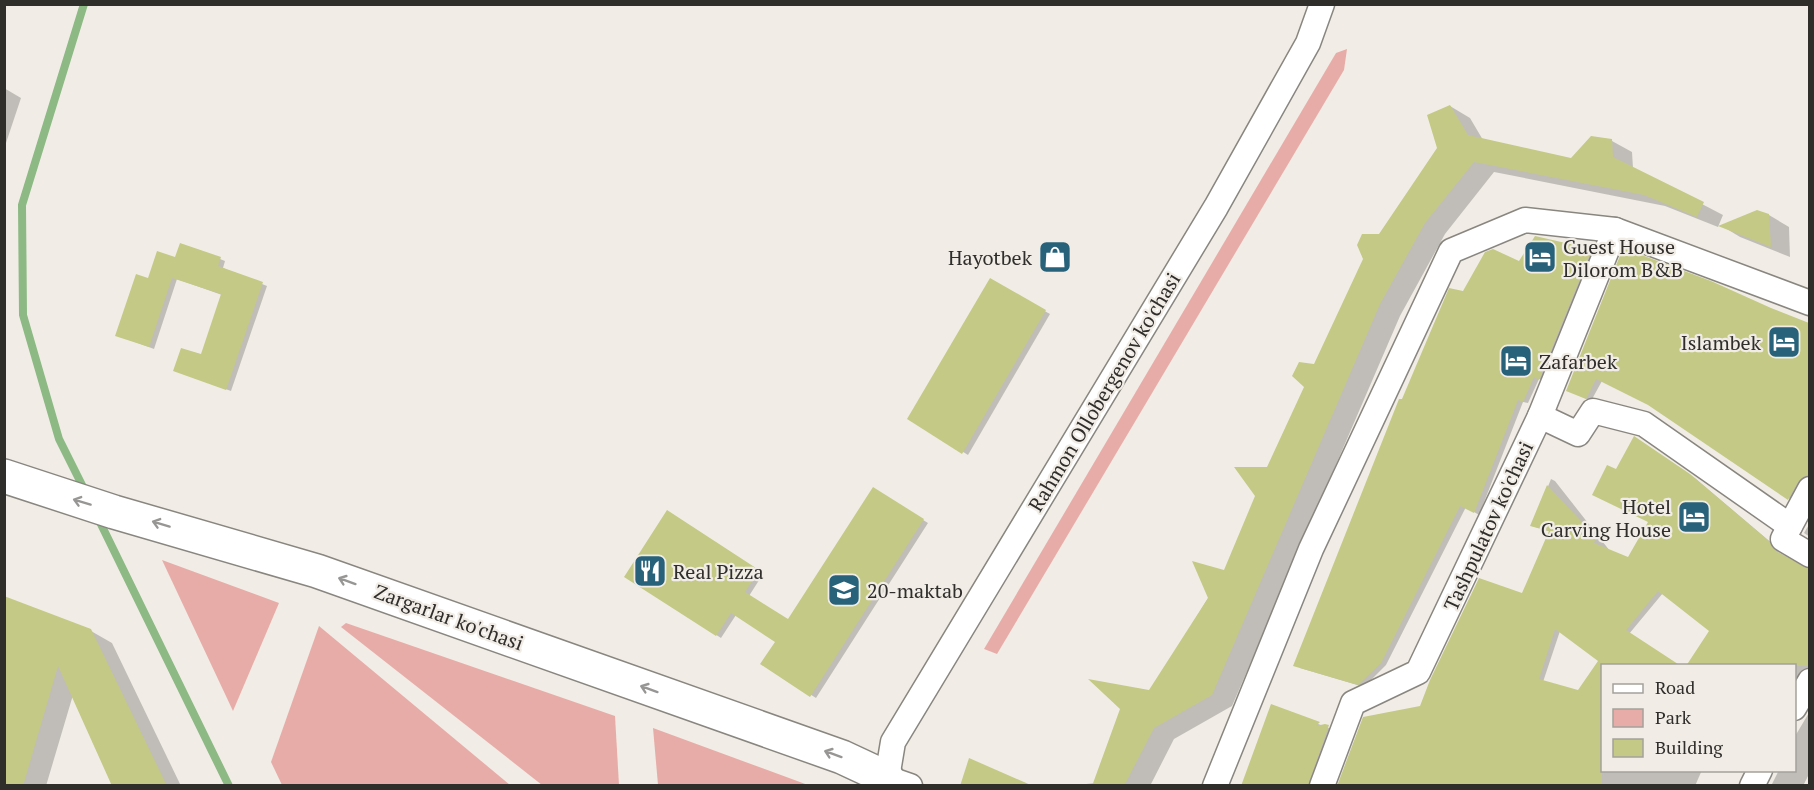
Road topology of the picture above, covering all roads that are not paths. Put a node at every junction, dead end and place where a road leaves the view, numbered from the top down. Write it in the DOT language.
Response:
graph roads {
  1 [pos="1322,4"];
  2 [pos="1615,230"];
  3 [pos="1809,303"];
  4 [pos="1540,416"];
  5 [pos="4,476"];
  6 [pos="1809,489"];
  7 [pos="1790,526"];
  8 [pos="1809,555"];
  9 [pos="1809,681"];
  10 [pos="1796,704"];
  11 [pos="1759,772"];
  12 [pos="895,783"];
  13 [pos="1215,786"];
  14 [pos="1322,786"];
  15 [pos="1752,786"];
  1 -- 12 [label="street, Rahmon Ollobergenov ko'chasi"];
  2 -- 3 [label="street"];
  2 -- 4 [label="street, Tashpulatov ko'chasi"];
  2 -- 13 [label="street"];
  4 -- 7 [label="street"];
  4 -- 14 [label="street, Tashpulatov ko'chasi"];
  12 -- 5 [label="main road, Zargarlar ko'chasi, one-way"];
  6 -- 7 [label="street"];
  7 -- 8 [label="street"];
  9 -- 10 [label="street"];
  11 -- 15 [label="street"];
}
